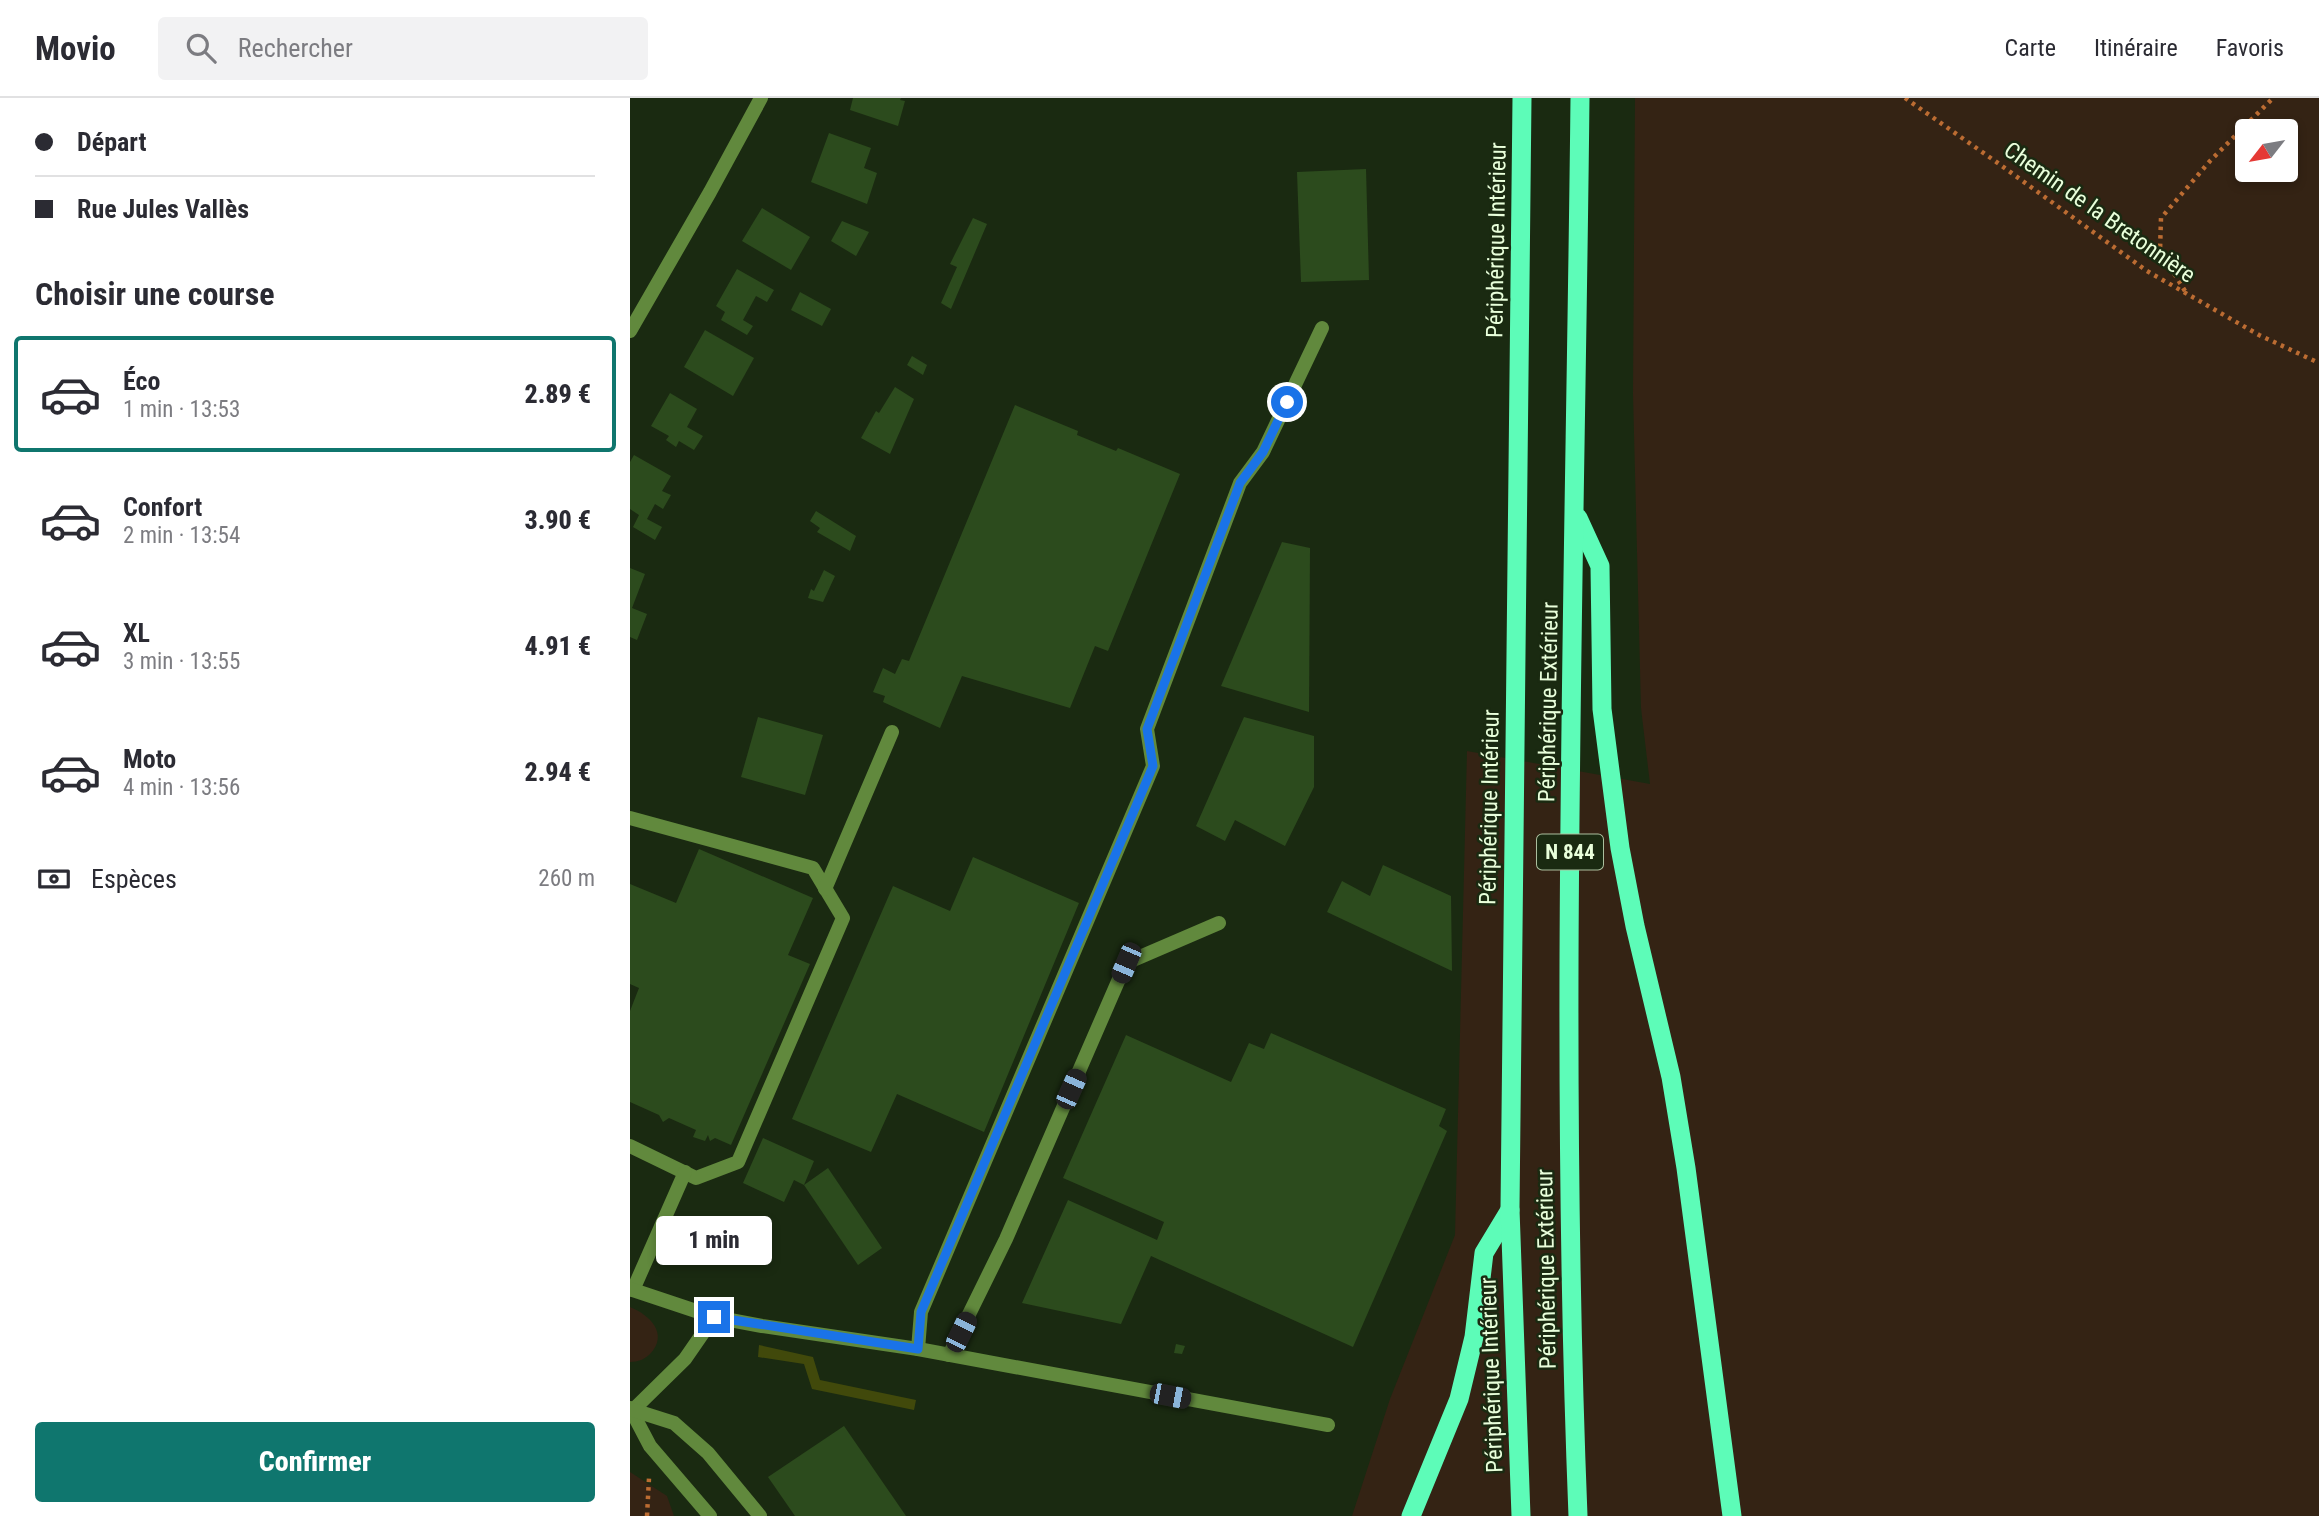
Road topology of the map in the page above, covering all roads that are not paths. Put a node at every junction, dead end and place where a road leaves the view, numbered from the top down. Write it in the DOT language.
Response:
graph roads {
  1 [pos="761,98"];
  2 [pos="1522,98"];
  3 [pos="1580,98"];
  4 [pos="1322,328"];
  5 [pos="630,331"];
  6 [pos="1575,513"];
  7 [pos="892,732"];
  8 [pos="630,818"];
  9 [pos="825,889"];
  10 [pos="1219,923"];
  11 [pos="630,1146"];
  12 [pos="684,1172"];
  13 [pos="1510,1209"];
  14 [pos="631,1290"];
  15 [pos="714,1317"];
  16 [pos="918,1349"];
  17 [pos="949,1355"];
  18 [pos="631,1409"];
  19 [pos="1328,1425"];
  20 [pos="710,1516"];
  21 [pos="760,1516"];
  22 [pos="1411,1516"];
  23 [pos="1521,1516"];
  24 [pos="1578,1516"];
  25 [pos="1732,1516"];
  1 -- 5 [label="street"];
  2 -- 13 [label="highway, Périphérique Intérieur / N 844"];
  3 -- 6 [label="highway, Périphérique Extérieur / N 844"];
  4 -- 16 [label="street"];
  6 -- 24 [label="highway, Périphérique Extérieur / N 844"];
  6 -- 25 [label="highway"];
  7 -- 9 [label="street"];
  8 -- 9 [label="street"];
  9 -- 12 [label="street"];
  10 -- 17 [label="street"];
  11 -- 12 [label="street"];
  12 -- 14 [label="street"];
  13 -- 22 [label="highway"];
  13 -- 23 [label="highway, Périphérique Intérieur / N 844"];
  14 -- 15 [label="street"];
  15 -- 16 [label="street"];
  15 -- 18 [label="street"];
  16 -- 17 [label="street"];
  17 -- 19 [label="street"];
  18 -- 20 [label="street"];
  18 -- 21 [label="street"];
}
